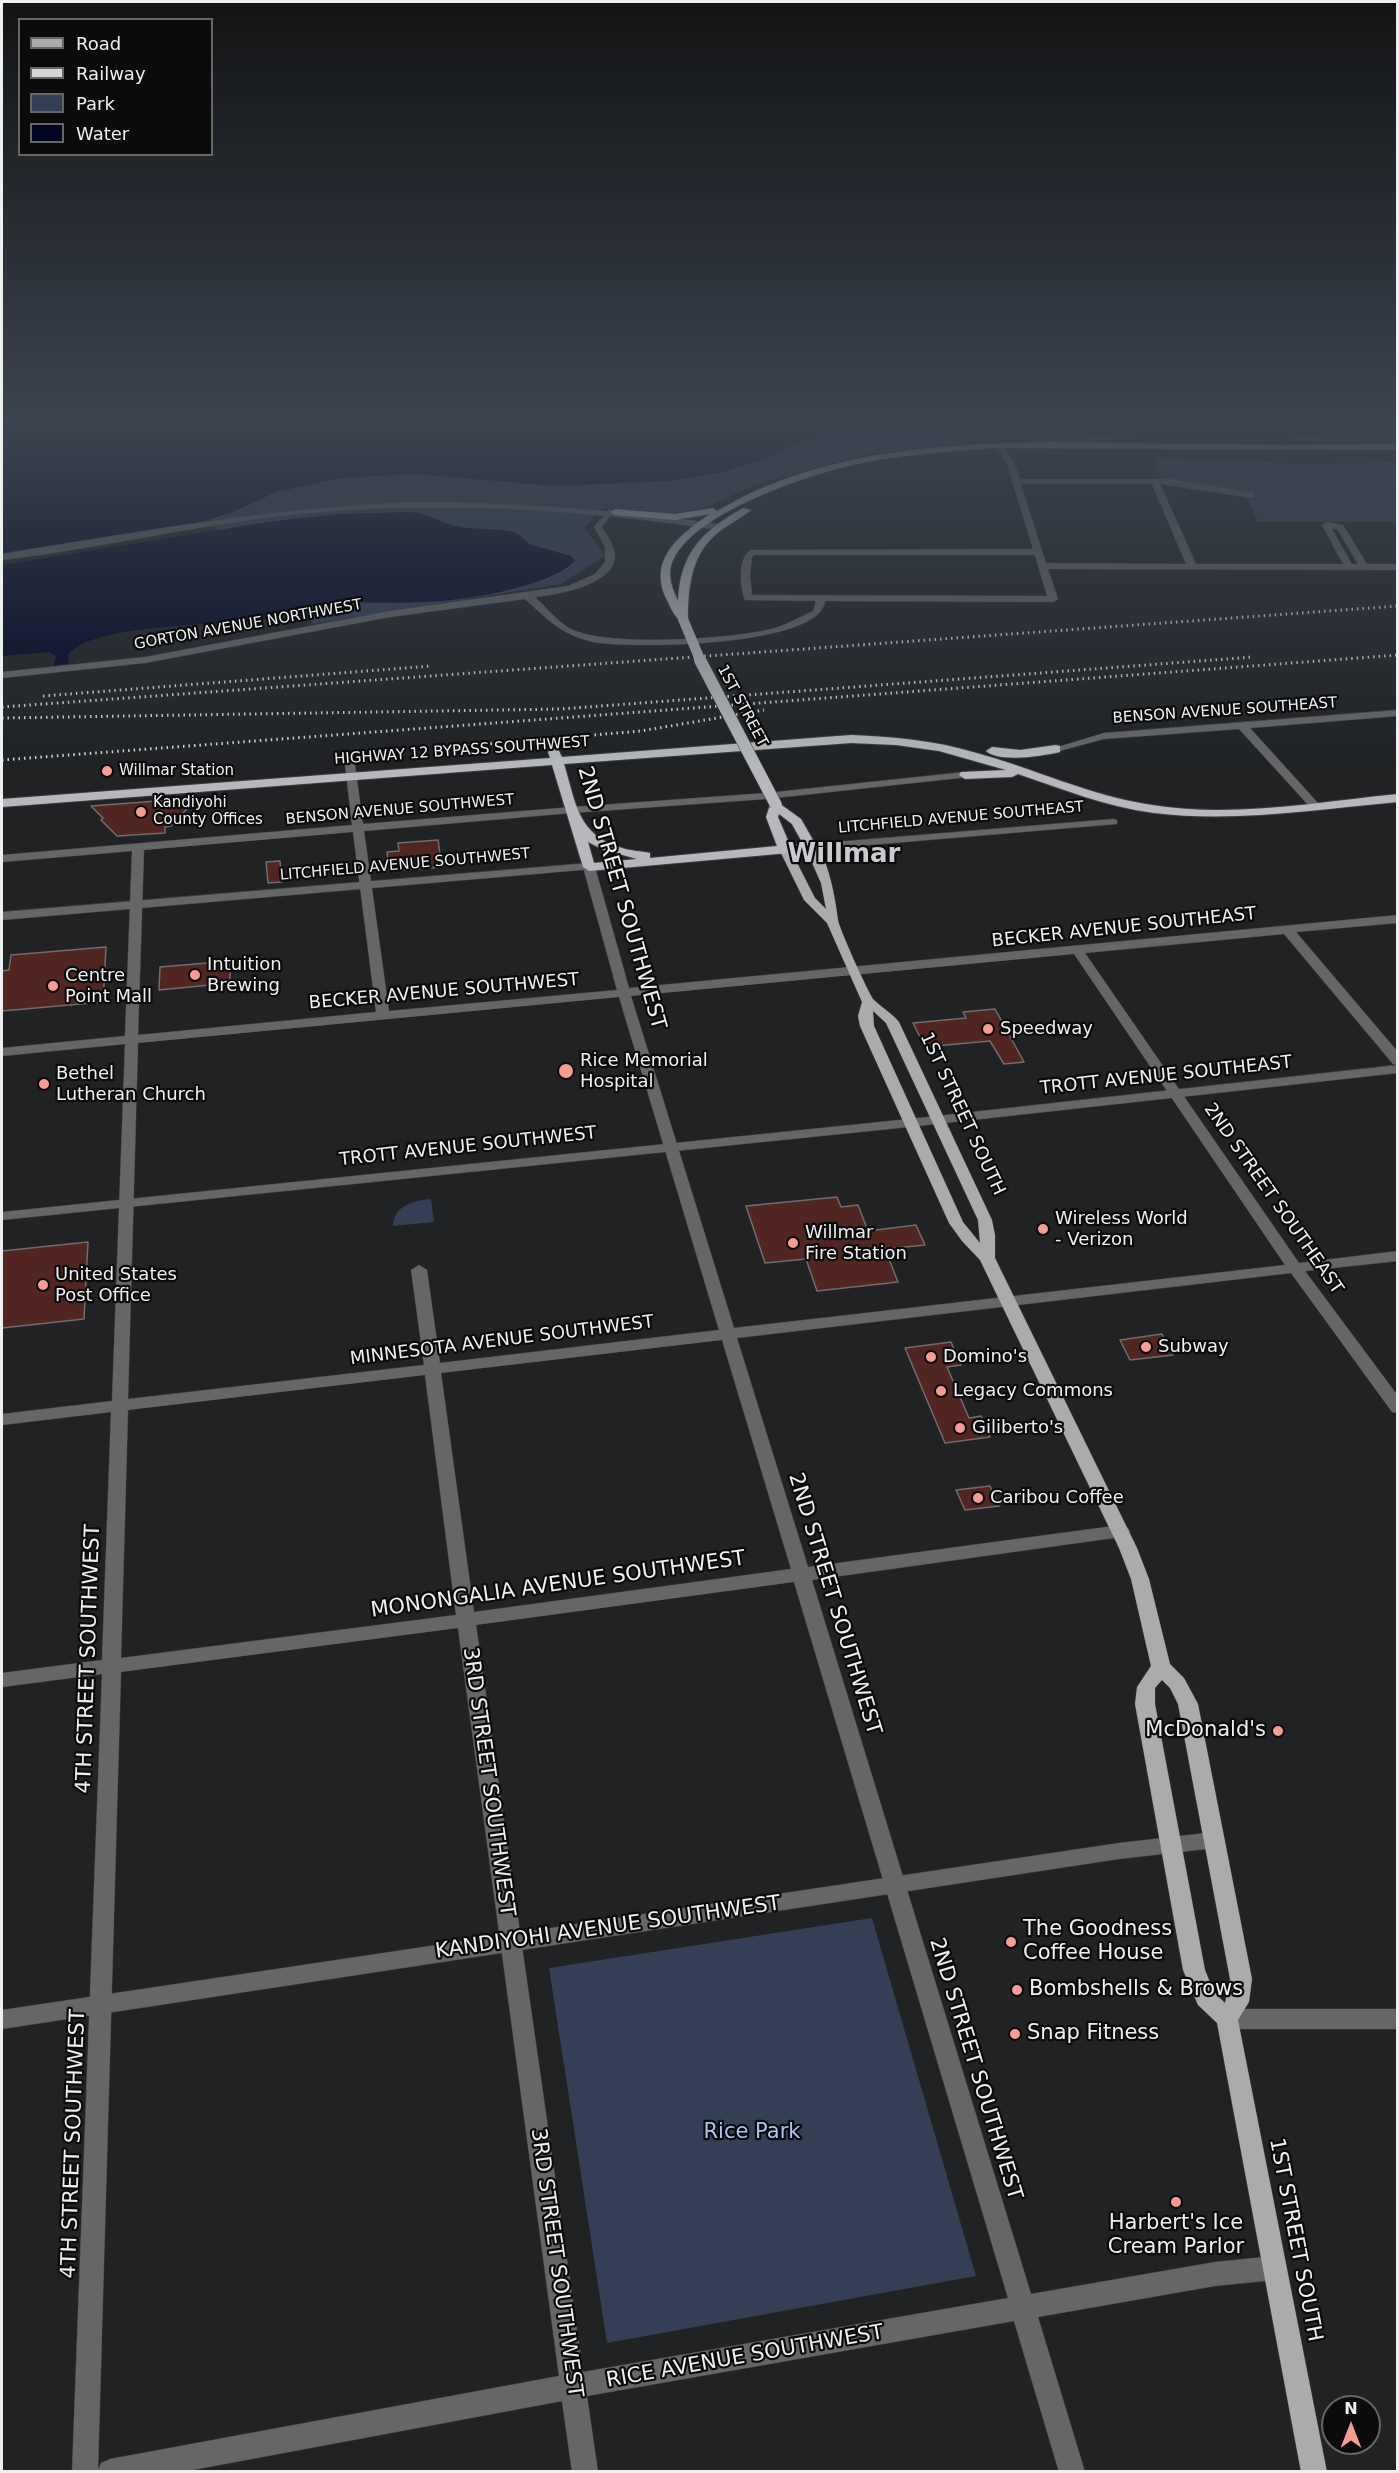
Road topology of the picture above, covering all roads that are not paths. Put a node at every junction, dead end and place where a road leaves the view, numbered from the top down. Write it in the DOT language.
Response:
graph roads {
  1 [pos="136,535"];
  2 [pos="602,535"];
  3 [pos="672,535"];
  4 [pos="689,535"];
  5 [pos="711,535"];
  6 [pos="1034,535"];
  7 [pos="1179,535"];
  8 [pos="1332,535"];
  9 [pos="1345,535"];
  10 [pos="1039,552"];
  11 [pos="2,557"];
  12 [pos="1043,566"];
  13 [pos="1192,566"];
  14 [pos="1350,567"];
  15 [pos="1364,567"];
  16 [pos="1398,567"];
  17 [pos="665,573"];
  18 [pos="529,597"];
  19 [pos="821,598"];
  20 [pos="683,619"];
  21 [pos="2,675"];
  22 [pos="1398,713"];
  23 [pos="1242,725"];
  24 [pos="734,741"];
  25 [pos="1056,749"];
  26 [pos="992,750"];
  27 [pos="968,754"];
  28 [pos="555,755"];
  29 [pos="351,771"];
  30 [pos="965,775"];
  31 [pos="1032,776"];
  32 [pos="1398,798"];
  33 [pos="1116,801"];
  34 [pos="2,803"];
  35 [pos="776,805"];
  36 [pos="1314,805"];
  37 [pos="573,815"];
  38 [pos="1113,822"];
  39 [pos="358,829"];
  40 [pos="138,847"];
  41 [pos="811,847"];
  42 [pos="785,849"];
  43 [pos="2,858"];
  44 [pos="688,859"];
  45 [pos="589,867"];
  46 [pos="366,885"];
  47 [pos="135,904"];
  48 [pos="2,916"];
  49 [pos="1398,919"];
  50 [pos="832,922"];
  51 [pos="1287,930"];
  52 [pos="1078,951"];
  53 [pos="854,972"];
  54 [pos="624,993"];
  55 [pos="868,1002"];
  56 [pos="383,1016"];
  57 [pos="132,1040"];
  58 [pos="2,1052"];
  59 [pos="1398,1061"];
  60 [pos="1398,1069"];
  61 [pos="1175,1093"];
  62 [pos="938,1119"];
  63 [pos="909,1123"];
  64 [pos="671,1146"];
  65 [pos="126,1203"];
  66 [pos="2,1216"];
  67 [pos="1398,1256"];
  68 [pos="987,1258"];
  69 [pos="1295,1268"];
  70 [pos="419,1270"];
  71 [pos="1007,1301"];
  72 [pos="728,1335"];
  73 [pos="433,1369"];
  74 [pos="120,1405"];
  75 [pos="1398,1408"];
  76 [pos="2,1419"];
  77 [pos="1121,1531"];
  78 [pos="801,1575"];
  79 [pos="467,1620"];
  80 [pos="111,1666"];
  81 [pos="1161,1667"];
  82 [pos="2,1680"];
  83 [pos="1215,1840"];
  84 [pos="1172,1845"];
  85 [pos="896,1885"];
  86 [pos="510,1943"];
  87 [pos="101,2005"];
  88 [pos="1227,2019"];
  89 [pos="1398,2019"];
  90 [pos="2,2020"];
  91 [pos="1274,2268"];
  92 [pos="1022,2309"];
  93 [pos="573,2386"];
  94 [pos="85,2472"];
  95 [pos="110,2472"];
  96 [pos="585,2472"];
  97 [pos="1072,2472"];
  98 [pos="1314,2472"];
  1 -- 11 [label="street"];
  2 -- 18 [label="street, GORTON AVENUE NORTHWEST"];
  3 -- 17 [label="highway"];
  4 -- 17 [label="highway"];
  5 -- 20 [label="highway"];
  6 -- 10 [label="street"];
  7 -- 13 [label="street"];
  8 -- 14 [label="street"];
  9 -- 15 [label="street"];
  10 -- 12 [label="street"];
  10 -- 19 [label="street"];
  12 -- 13 [label="street"];
  12 -- 19 [label="street"];
  13 -- 14 [label="street"];
  14 -- 15 [label="street"];
  15 -- 16 [label="street"];
  17 -- 20 [label="highway, 1ST STREET"];
  18 -- 19 [label="street"];
  18 -- 21 [label="street, GORTON AVENUE NORTHWEST"];
  20 -- 35 [label="highway, 1ST STREET, bridge"];
  22 -- 23 [label="street, BENSON AVENUE SOUTHEAST"];
  23 -- 25 [label="street, BENSON AVENUE SOUTHEAST"];
  23 -- 36 [label="street"];
  24 -- 26 [label="highway"];
  24 -- 27 [label="highway"];
  24 -- 28 [label="highway, HIGHWAY 12 BYPASS SOUTHWEST"];
  25 -- 26 [label="highway"];
  26 -- 33 [label="highway"];
  27 -- 30 [label="highway"];
  27 -- 31 [label="highway"];
  28 -- 29 [label="highway, HIGHWAY 12 BYPASS SOUTHWEST"];
  28 -- 37 [label="highway, 2ND STREET SOUTHWEST"];
  29 -- 34 [label="highway, HIGHWAY 12 BYPASS SOUTHWEST"];
  29 -- 39 [label="street"];
  30 -- 31 [label="highway"];
  30 -- 37 [label="street, BENSON AVENUE SOUTHWEST"];
  31 -- 33 [label="highway"];
  32 -- 36 [label="highway"];
  33 -- 36 [label="highway"];
  35 -- 41 [label="highway, 1ST STREET"];
  35 -- 42 [label="highway, 1ST STREET"];
  37 -- 39 [label="street, BENSON AVENUE SOUTHWEST"];
  37 -- 44 [label="highway"];
  37 -- 45 [label="highway, 2ND STREET SOUTHWEST"];
  38 -- 41 [label="street, LITCHFIELD AVENUE SOUTHEAST"];
  39 -- 40 [label="street, BENSON AVENUE SOUTHWEST"];
  39 -- 46 [label="street"];
  40 -- 43 [label="street, BENSON AVENUE SOUTHWEST"];
  40 -- 47 [label="street, 4TH STREET SOUTHWEST"];
  41 -- 42 [label="highway, LITCHFIELD AVENUE SOUTHWEST"];
  41 -- 50 [label="main road, 1ST STREET SOUTH"];
  42 -- 44 [label="highway, LITCHFIELD AVENUE SOUTHWEST"];
  42 -- 50 [label="main road, 1ST STREET SOUTH"];
  44 -- 45 [label="highway, LITCHFIELD AVENUE SOUTHWEST"];
  45 -- 46 [label="street, LITCHFIELD AVENUE SOUTHWEST"];
  45 -- 54 [label="street, 2ND STREET SOUTHWEST"];
  46 -- 47 [label="street, LITCHFIELD AVENUE SOUTHWEST"];
  46 -- 56 [label="street"];
  47 -- 48 [label="street, LITCHFIELD AVENUE SOUTHWEST"];
  47 -- 57 [label="street, 4TH STREET SOUTHWEST"];
  49 -- 51 [label="street, BECKER AVENUE SOUTHEAST"];
  50 -- 53 [label="main road, 1ST STREET SOUTH"];
  51 -- 52 [label="street, BECKER AVENUE SOUTHEAST"];
  51 -- 59 [label="street"];
  52 -- 53 [label="street, BECKER AVENUE SOUTHEAST"];
  52 -- 61 [label="street, 2ND STREET SOUTHEAST"];
  53 -- 54 [label="street, BECKER AVENUE SOUTHWEST"];
  53 -- 55 [label="main road, 1ST STREET SOUTH"];
  54 -- 56 [label="street, BECKER AVENUE SOUTHWEST"];
  54 -- 64 [label="street, 2ND STREET SOUTHWEST"];
  55 -- 62 [label="main road, 1ST STREET SOUTH"];
  55 -- 63 [label="main road, 1ST STREET SOUTH"];
  56 -- 57 [label="street, BECKER AVENUE SOUTHWEST"];
  57 -- 58 [label="street, BECKER AVENUE SOUTHWEST"];
  57 -- 65 [label="street, 4TH STREET SOUTHWEST"];
  60 -- 61 [label="street, TROTT AVENUE SOUTHEAST"];
  61 -- 62 [label="street, TROTT AVENUE SOUTHEAST"];
  61 -- 69 [label="street, 2ND STREET SOUTHEAST"];
  62 -- 63 [label="street, TROTT AVENUE SOUTHWEST"];
  62 -- 68 [label="main road, 1ST STREET SOUTH"];
  63 -- 64 [label="street, TROTT AVENUE SOUTHWEST"];
  63 -- 68 [label="main road, 1ST STREET SOUTH"];
  64 -- 65 [label="street, TROTT AVENUE SOUTHWEST"];
  64 -- 72 [label="street, 2ND STREET SOUTHWEST"];
  65 -- 66 [label="street, TROTT AVENUE SOUTHWEST"];
  65 -- 74 [label="street, 4TH STREET SOUTHWEST"];
  67 -- 69 [label="street, MINNESOTA AVENUE SOUTHWEST"];
  68 -- 71 [label="main road, 1ST STREET SOUTH"];
  69 -- 71 [label="street, MINNESOTA AVENUE SOUTHWEST"];
  69 -- 75 [label="street, 2ND STREET SOUTHEAST"];
  70 -- 73 [label="street, 3RD STREET SOUTHWEST"];
  71 -- 72 [label="street, MINNESOTA AVENUE SOUTHWEST"];
  71 -- 77 [label="main road, 1ST STREET SOUTH"];
  72 -- 73 [label="street, MINNESOTA AVENUE SOUTHWEST"];
  72 -- 78 [label="street, 2ND STREET SOUTHWEST"];
  73 -- 74 [label="street, MINNESOTA AVENUE SOUTHWEST"];
  73 -- 79 [label="street, 3RD STREET SOUTHWEST"];
  74 -- 76 [label="street, MINNESOTA AVENUE SOUTHWEST"];
  74 -- 80 [label="street, 4TH STREET SOUTHWEST"];
  77 -- 78 [label="street, MONONGALIA AVENUE SOUTHWEST"];
  77 -- 81 [label="main road, 1ST STREET SOUTH"];
  78 -- 79 [label="street, MONONGALIA AVENUE SOUTHWEST"];
  78 -- 85 [label="street, 2ND STREET SOUTHWEST"];
  79 -- 80 [label="street, MONONGALIA AVENUE SOUTHWEST"];
  79 -- 86 [label="street, 3RD STREET SOUTHWEST"];
  80 -- 82 [label="street, MONONGALIA AVENUE SOUTHWEST"];
  80 -- 87 [label="street, 4TH STREET SOUTHWEST"];
  81 -- 83 [label="main road, 1ST STREET SOUTH"];
  81 -- 84 [label="main road"];
  83 -- 84 [label="street, KANDIYOHI AVENUE SOUTHWEST"];
  83 -- 88 [label="main road, 1ST STREET SOUTH"];
  84 -- 85 [label="street, KANDIYOHI AVENUE SOUTHWEST"];
  84 -- 88 [label="main road"];
  85 -- 86 [label="street, KANDIYOHI AVENUE SOUTHWEST"];
  85 -- 92 [label="street, 2ND STREET SOUTHWEST"];
  86 -- 87 [label="street, KANDIYOHI AVENUE SOUTHWEST"];
  86 -- 93 [label="street, 3RD STREET SOUTHWEST"];
  87 -- 90 [label="street, KANDIYOHI AVENUE SOUTHWEST"];
  87 -- 94 [label="street, 4TH STREET SOUTHWEST"];
  88 -- 89 [label="street"];
  88 -- 91 [label="main road, 1ST STREET SOUTH"];
  91 -- 92 [label="street, RICE AVENUE SOUTHWEST"];
  91 -- 98 [label="main road, 1ST STREET SOUTH"];
  92 -- 93 [label="street, RICE AVENUE SOUTHWEST"];
  92 -- 97 [label="street, 2ND STREET SOUTHWEST"];
  93 -- 95 [label="street, RICE AVENUE SOUTHWEST"];
  93 -- 96 [label="street, 3RD STREET SOUTHWEST"];
}
